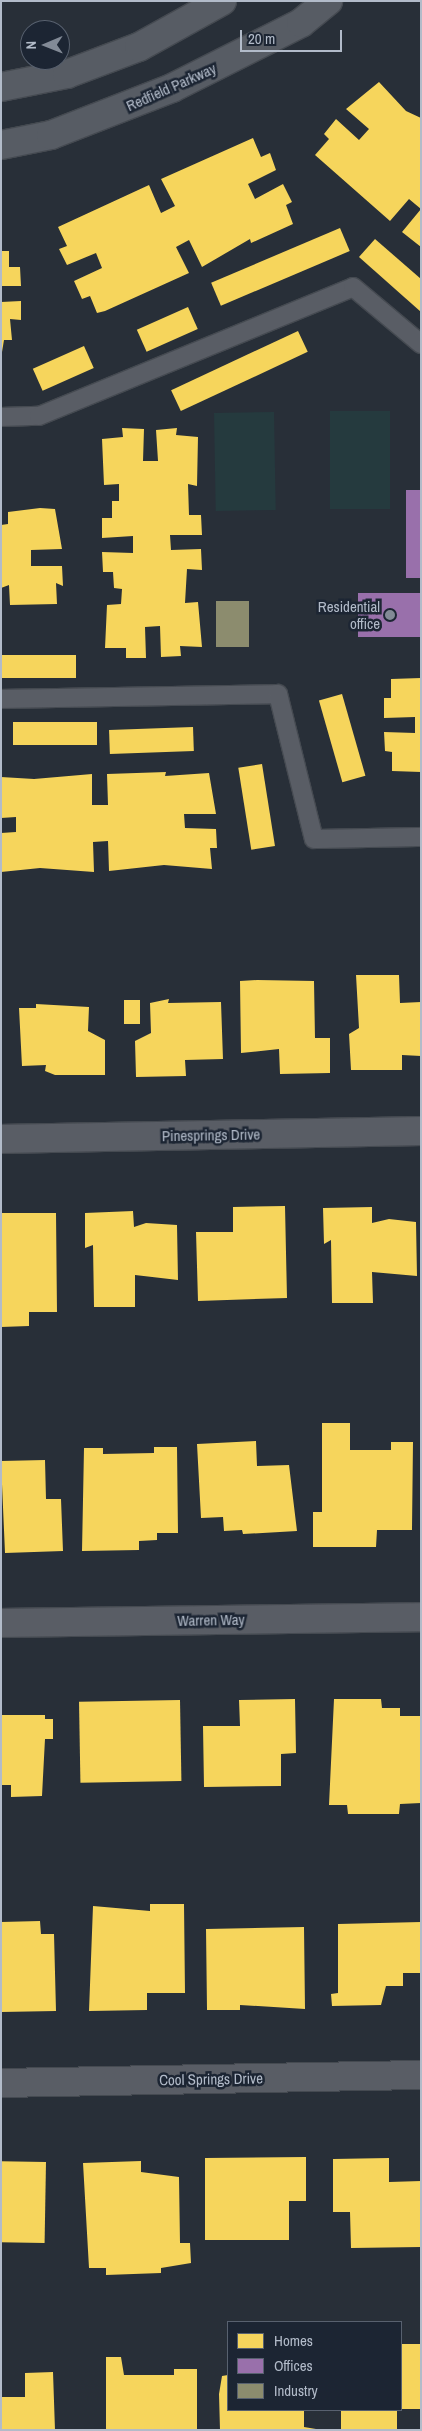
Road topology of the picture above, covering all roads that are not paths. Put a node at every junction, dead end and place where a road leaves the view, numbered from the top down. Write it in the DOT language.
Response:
graph roads {
  1 [pos="222,1"];
  2 [pos="328,1"];
  3 [pos="1,87"];
  4 [pos="1,145"];
  5 [pos="421,344"];
  6 [pos="1,416"];
  7 [pos="1,699"];
  8 [pos="421,837"];
  9 [pos="421,1131"];
  10 [pos="1,1139"];
  11 [pos="421,1617"];
  12 [pos="1,1623"];
  13 [pos="421,2075"];
  14 [pos="1,2083"];
  1 -- 3 [label="street"];
  2 -- 4 [label="street, Redfield Parkway"];
  5 -- 6 [label="lane"];
  7 -- 8 [label="lane"];
  9 -- 10 [label="street, Pinesprings Drive"];
  11 -- 12 [label="street, Warren Way"];
  13 -- 14 [label="street, Cool Springs Drive"];
}
